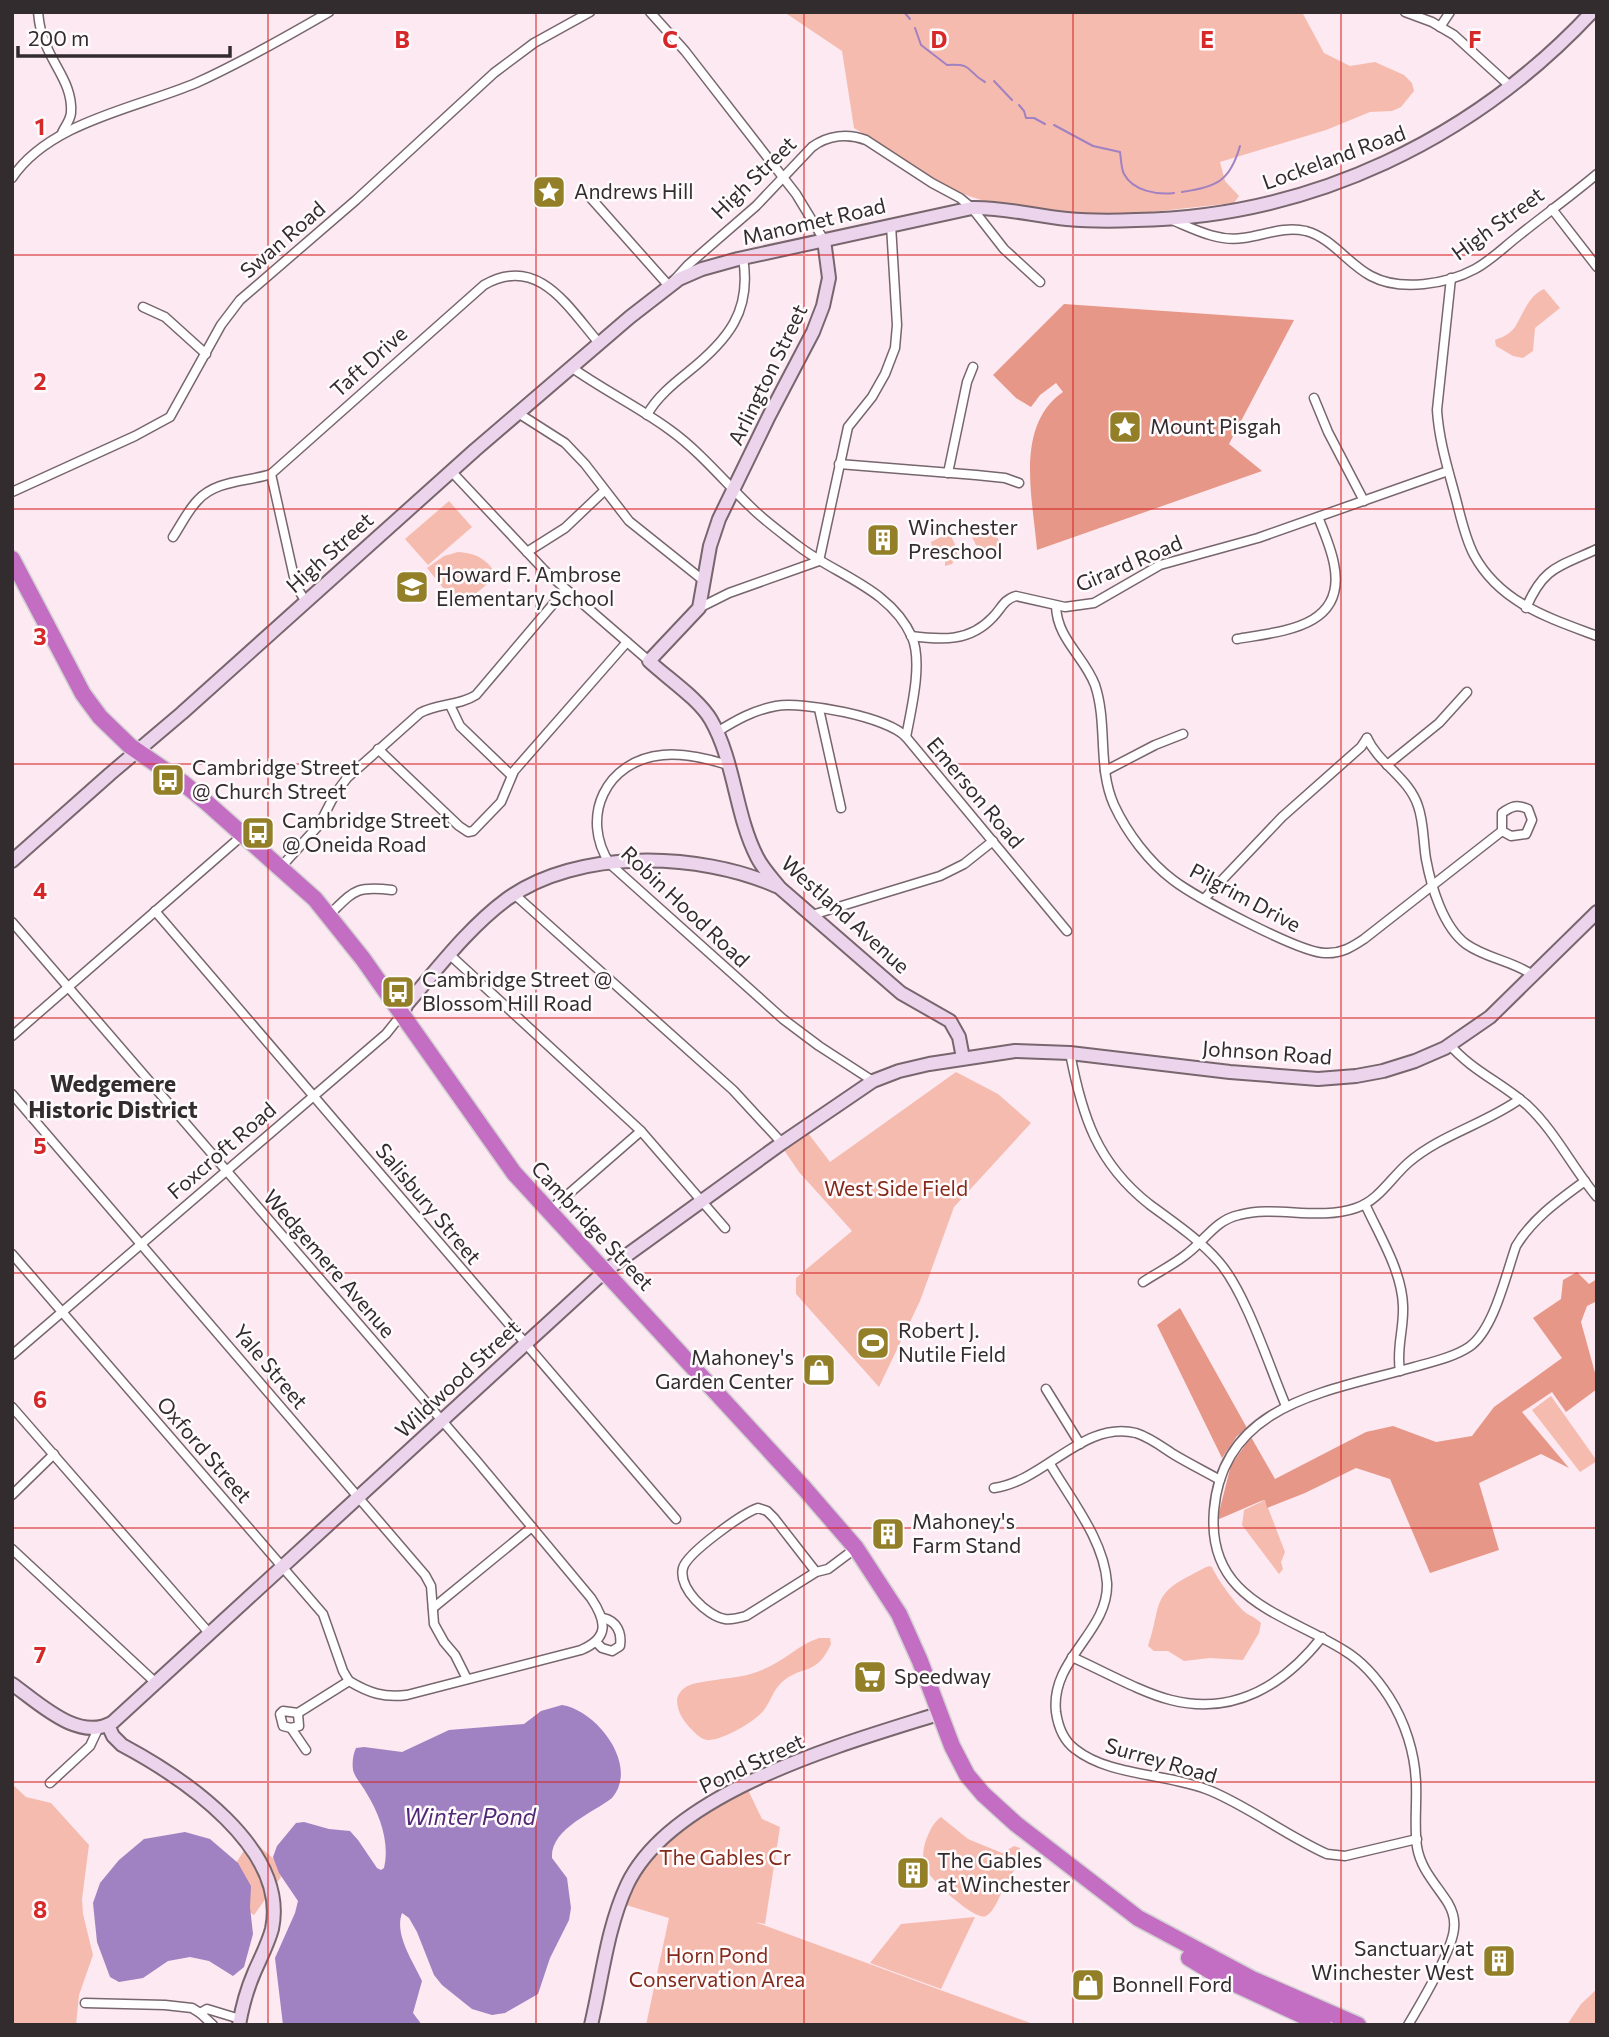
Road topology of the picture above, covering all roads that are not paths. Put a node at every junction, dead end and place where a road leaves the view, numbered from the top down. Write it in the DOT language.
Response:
graph roads {
  1 [pos="38,12"];
  2 [pos="329,12"];
  3 [pos="590,12"];
  4 [pos="650,12"];
  5 [pos="1405,12"];
  6 [pos="1450,12"];
  7 [pos="1592,12"];
  8 [pos="1440,27"];
  9 [pos="1511,87"];
  10 [pos="62,135"];
  11 [pos="1597,174"];
  12 [pos="12,177"];
  13 [pos="784,177"];
  14 [pos="589,196"];
  15 [pos="972,208"];
  16 [pos="1552,209"];
  17 [pos="1168,218"];
  18 [pos="891,225"];
  19 [pos="824,240"];
  20 [pos="743,258"];
  21 [pos="1597,267"];
  22 [pos="1451,278"];
  23 [pos="1040,282"];
  24 [pos="669,286"];
  25 [pos="143,307"];
  26 [pos="599,343"];
  27 [pos="206,354"];
  28 [pos="571,367"];
  29 [pos="973,367"];
  30 [pos="1314,398"];
  31 [pos="518,413"];
  32 [pos="647,415"];
  33 [pos="839,464"];
  34 [pos="451,471"];
  35 [pos="1448,471"];
  36 [pos="948,472"];
  37 [pos="271,474"];
  38 [pos="1019,483"];
  39 [pos="733,489"];
  40 [pos="604,491"];
  41 [pos="12,492"];
  42 [pos="1364,500"];
  43 [pos="1318,517"];
  44 [pos="173,537"];
  45 [pos="1597,549"];
  46 [pos="527,552"];
  47 [pos="12,559"];
  48 [pos="819,561"];
  49 [pos="704,581"];
  50 [pos="565,590"];
  51 [pos="306,602"];
  52 [pos="1056,606"];
  53 [pos="699,608"];
  54 [pos="1527,608"];
  55 [pos="911,636"];
  56 [pos="1597,636"];
  57 [pos="1237,639"];
  58 [pos="627,642"];
  59 [pos="649,661"];
  60 [pos="1467,692"];
  61 [pos="450,705"];
  62 [pos="819,709"];
  63 [pos="717,733"];
  64 [pos="1183,734"];
  65 [pos="906,737"];
  66 [pos="378,749"];
  67 [pos="136,752"];
  68 [pos="728,765"];
  69 [pos="1387,765"];
  70 [pos="1105,771"];
  71 [pos="511,775"];
  72 [pos="841,808"];
  73 [pos="1502,831"];
  74 [pos="244,834"];
  75 [pos="993,841"];
  76 [pos="12,861"];
  77 [pos="610,864"];
  78 [pos="281,867"];
  79 [pos="1434,885"];
  80 [pos="780,888"];
  81 [pos="392,890"];
  82 [pos="514,894"];
  83 [pos="1204,899"];
  84 [pos="155,911"];
  85 [pos="1597,912"];
  86 [pos="329,915"];
  87 [pos="812,915"];
  88 [pos="12,922"];
  89 [pos="1067,931"];
  90 [pos="450,955"];
  91 [pos="1534,976"];
  92 [pos="68,986"];
  93 [pos="402,1014"];
  94 [pos="12,1036"];
  95 [pos="1450,1044"];
  96 [pos="1069,1053"];
  97 [pos="962,1058"];
  98 [pos="873,1081"];
  99 [pos="12,1094"];
  100 [pos="313,1096"];
  101 [pos="1520,1099"];
  102 [pos="641,1131"];
  103 [pos="782,1143"];
  104 [pos="227,1172"];
  105 [pos="1585,1181"];
  106 [pos="1597,1197"];
  107 [pos="704,1200"];
  108 [pos="1365,1204"];
  109 [pos="549,1212"];
  110 [pos="725,1227"];
  111 [pos="1199,1243"];
  112 [pos="140,1244"];
  113 [pos="12,1254"];
  114 [pos="605,1271"];
  115 [pos="1143,1282"];
  116 [pos="62,1312"];
  117 [pos="525,1344"];
  118 [pos="12,1355"];
  119 [pos="1400,1371"];
  120 [pos="1046,1389"];
  121 [pos="1286,1406"];
  122 [pos="12,1407"];
  123 [pos="441,1421"];
  124 [pos="1080,1444"];
  125 [pos="54,1454"];
  126 [pos="1050,1464"];
  127 [pos="1220,1480"];
  128 [pos="994,1488"];
  129 [pos="12,1495"];
  130 [pos="358,1497"];
  131 [pos="676,1519"];
  132 [pos="532,1527"];
  133 [pos="856,1548"];
  134 [pos="12,1549"];
  135 [pos="282,1568"];
  136 [pos="816,1572"];
  137 [pos="433,1608"];
  138 [pos="603,1618"];
  139 [pos="210,1634"];
  140 [pos="1322,1637"];
  141 [pos="598,1639"];
  142 [pos="1072,1657"];
  143 [pos="467,1679"];
  144 [pos="349,1681"];
  145 [pos="156,1683"];
  146 [pos="12,1684"];
  147 [pos="299,1713"];
  148 [pos="939,1714"];
  149 [pos="103,1727"];
  150 [pos="291,1728"];
  151 [pos="306,1750"];
  152 [pos="50,1783"];
  153 [pos="1417,1839"];
  154 [pos="85,2003"];
  155 [pos="200,2013"];
  156 [pos="1325,2020"];
  157 [pos="239,2022"];
  158 [pos="1409,2024"];
  159 [pos="213,2025"];
  160 [pos="591,2025"];
  161 [pos="1358,2025"];
  1 -- 10 [label="street"];
  2 -- 10 [label="street"];
  3 -- 27 [label="street, Swan Road"];
  4 -- 13 [label="street, Arlington Street"];
  5 -- 8 [label="street"];
  6 -- 8 [label="street"];
  7 -- 9 [label="street, Lockeland Road"];
  8 -- 9 [label="street"];
  9 -- 17 [label="street, Lockeland Road"];
  10 -- 12 [label="street"];
  11 -- 16 [label="street, High Street"];
  13 -- 15 [label="street, High Street"];
  13 -- 19 [label="street, Arlington Street"];
  13 -- 24 [label="street, High Street"];
  14 -- 24 [label="street"];
  15 -- 17 [label="street, High Street"];
  15 -- 18 [label="street, Manomet Road"];
  15 -- 23 [label="street"];
  16 -- 21 [label="street"];
  16 -- 22 [label="street, High Street"];
  17 -- 22 [label="street, High Street"];
  18 -- 19 [label="street, Manomet Road"];
  18 -- 33 [label="street"];
  19 -- 20 [label="street, Manomet Road"];
  19 -- 39 [label="street, Arlington Street"];
  20 -- 24 [label="street, Manomet Road"];
  20 -- 32 [label="street"];
  22 -- 35 [label="street"];
  24 -- 26 [label="street, High Street"];
  25 -- 27 [label="street"];
  26 -- 28 [label="street, High Street"];
  26 -- 37 [label="street, Taft Drive"];
  27 -- 41 [label="street, Swan Road"];
  28 -- 31 [label="street, High Street"];
  28 -- 32 [label="street, Emerson Road"];
  29 -- 36 [label="street"];
  30 -- 42 [label="street"];
  31 -- 34 [label="street, High Street"];
  31 -- 40 [label="street"];
  32 -- 39 [label="street, Emerson Road"];
  33 -- 36 [label="street"];
  33 -- 48 [label="street"];
  34 -- 46 [label="street, Westland Avenue"];
  34 -- 51 [label="street, High Street"];
  35 -- 42 [label="street, Girard Road"];
  35 -- 54 [label="street"];
  36 -- 38 [label="street"];
  37 -- 44 [label="street"];
  37 -- 51 [label="street"];
  39 -- 48 [label="street, Emerson Road"];
  39 -- 49 [label="street, Arlington Street"];
  40 -- 46 [label="street"];
  40 -- 49 [label="street"];
  42 -- 43 [label="street, Girard Road"];
  43 -- 52 [label="street, Girard Road"];
  43 -- 57 [label="street"];
  45 -- 54 [label="street"];
  46 -- 50 [label="street, Westland Avenue"];
  47 -- 67 [label="highway, Cambridge Street"];
  48 -- 53 [label="street"];
  48 -- 55 [label="street, Emerson Road"];
  49 -- 53 [label="street, Arlington Street"];
  50 -- 58 [label="street, Westland Avenue"];
  50 -- 61 [label="street"];
  51 -- 67 [label="street, High Street"];
  52 -- 55 [label="street, Girard Road"];
  52 -- 70 [label="street, Pilgrim Drive"];
  53 -- 59 [label="street"];
  54 -- 56 [label="street"];
  55 -- 65 [label="street, Emerson Road"];
  58 -- 59 [label="street, Westland Avenue"];
  58 -- 71 [label="street"];
  59 -- 63 [label="street, Westland Avenue"];
  60 -- 69 [label="street"];
  61 -- 66 [label="street"];
  61 -- 71 [label="street"];
  62 -- 63 [label="street"];
  62 -- 65 [label="street"];
  62 -- 72 [label="street"];
  63 -- 68 [label="street, Westland Avenue"];
  64 -- 70 [label="street"];
  65 -- 75 [label="street, Emerson Road"];
  66 -- 71 [label="street"];
  66 -- 78 [label="street"];
  67 -- 74 [label="highway, Cambridge Street"];
  67 -- 76 [label="street, High Street"];
  68 -- 77 [label="street, Robin Hood Road"];
  68 -- 80 [label="street, Westland Avenue"];
  69 -- 79 [label="street"];
  69 -- 83 [label="street"];
  70 -- 83 [label="street, Pilgrim Drive"];
  73 -- 73 [label="street, Pilgrim Drive"];
  73 -- 79 [label="street, Pilgrim Drive"];
  74 -- 78 [label="highway, Cambridge Street"];
  74 -- 84 [label="street"];
  75 -- 87 [label="street"];
  75 -- 89 [label="street, Emerson Road"];
  77 -- 80 [label="street"];
  77 -- 82 [label="street"];
  77 -- 98 [label="street, Robin Hood Road"];
  78 -- 86 [label="highway, Cambridge Street"];
  79 -- 83 [label="street, Pilgrim Drive"];
  79 -- 91 [label="street"];
  80 -- 87 [label="street, Westland Avenue"];
  81 -- 86 [label="street"];
  82 -- 90 [label="street"];
  82 -- 103 [label="street"];
  84 -- 92 [label="street"];
  84 -- 100 [label="street, Salisbury Street"];
  85 -- 91 [label="street, Johnson Road"];
  86 -- 93 [label="highway, Cambridge Street"];
  87 -- 97 [label="street, Westland Avenue"];
  88 -- 92 [label="street, Wedgemere Avenue"];
  90 -- 93 [label="street"];
  90 -- 102 [label="street"];
  91 -- 95 [label="street, Johnson Road"];
  92 -- 94 [label="street"];
  92 -- 104 [label="street, Wedgemere Avenue"];
  93 -- 100 [label="street, Foxcroft Road"];
  93 -- 109 [label="highway, Cambridge Street"];
  95 -- 96 [label="street, Johnson Road"];
  95 -- 101 [label="street"];
  96 -- 97 [label="street, Johnson Road"];
  96 -- 111 [label="street"];
  97 -- 98 [label="street, Wildwood Street"];
  98 -- 103 [label="street, Wildwood Street"];
  99 -- 112 [label="street, Yale Street"];
  100 -- 104 [label="street, Foxcroft Road"];
  100 -- 117 [label="street, Salisbury Street"];
  101 -- 105 [label="street"];
  101 -- 108 [label="street"];
  102 -- 107 [label="street"];
  102 -- 109 [label="street"];
  103 -- 107 [label="street, Wildwood Street"];
  104 -- 112 [label="street, Foxcroft Road"];
  104 -- 123 [label="street, Wedgemere Avenue"];
  105 -- 106 [label="street"];
  105 -- 119 [label="street"];
  107 -- 110 [label="street"];
  107 -- 114 [label="street, Wildwood Street"];
  108 -- 111 [label="street"];
  108 -- 119 [label="street"];
  109 -- 114 [label="highway, Cambridge Street"];
  111 -- 115 [label="street"];
  111 -- 121 [label="street"];
  112 -- 116 [label="street, Foxcroft Road"];
  112 -- 130 [label="street, Yale Street"];
  113 -- 116 [label="street, Oxford Street"];
  114 -- 117 [label="street, Wildwood Street"];
  114 -- 133 [label="highway, Cambridge Street"];
  116 -- 118 [label="street, Foxcroft Road"];
  116 -- 135 [label="street, Oxford Street"];
  117 -- 123 [label="street, Wildwood Street"];
  117 -- 131 [label="street, Salisbury Street"];
  119 -- 121 [label="street"];
  120 -- 124 [label="street"];
  121 -- 127 [label="street"];
  122 -- 125 [label="street"];
  123 -- 130 [label="street, Wildwood Street"];
  123 -- 132 [label="street, Wedgemere Avenue"];
  124 -- 126 [label="street"];
  124 -- 127 [label="street"];
  125 -- 129 [label="street"];
  125 -- 139 [label="street"];
  126 -- 128 [label="street"];
  126 -- 142 [label="street, Surrey Road"];
  127 -- 140 [label="street"];
  130 -- 135 [label="street, Wildwood Street"];
  130 -- 137 [label="street, Yale Street"];
  132 -- 137 [label="street"];
  132 -- 138 [label="street, Wedgemere Avenue"];
  133 -- 136 [label="street"];
  133 -- 148 [label="highway, Cambridge Street"];
  134 -- 145 [label="street"];
  135 -- 139 [label="street, Wildwood Street"];
  135 -- 144 [label="street, Oxford Street"];
  136 -- 136 [label="street"];
  137 -- 143 [label="street, Yale Street"];
  138 -- 141 [label="street"];
  138 -- 141 [label="street, Wedgemere Avenue"];
  139 -- 145 [label="street, Wildwood Street"];
  140 -- 142 [label="street"];
  140 -- 153 [label="street"];
  141 -- 143 [label="street"];
  142 -- 153 [label="street, Surrey Road"];
  143 -- 144 [label="street"];
  144 -- 147 [label="street"];
  145 -- 149 [label="street, Wildwood Street"];
  146 -- 149 [label="street"];
  147 -- 150 [label="street"];
  147 -- 150 [label="street"];
  148 -- 156 [label="highway, Cambridge Street"];
  148 -- 160 [label="street, Pond Street"];
  149 -- 152 [label="street"];
  149 -- 157 [label="street"];
  150 -- 151 [label="street"];
  153 -- 158 [label="street"];
  154 -- 155 [label="street"];
  155 -- 157 [label="street"];
  155 -- 159 [label="street"];
  156 -- 161 [label="highway, Cambridge Street"];
}
